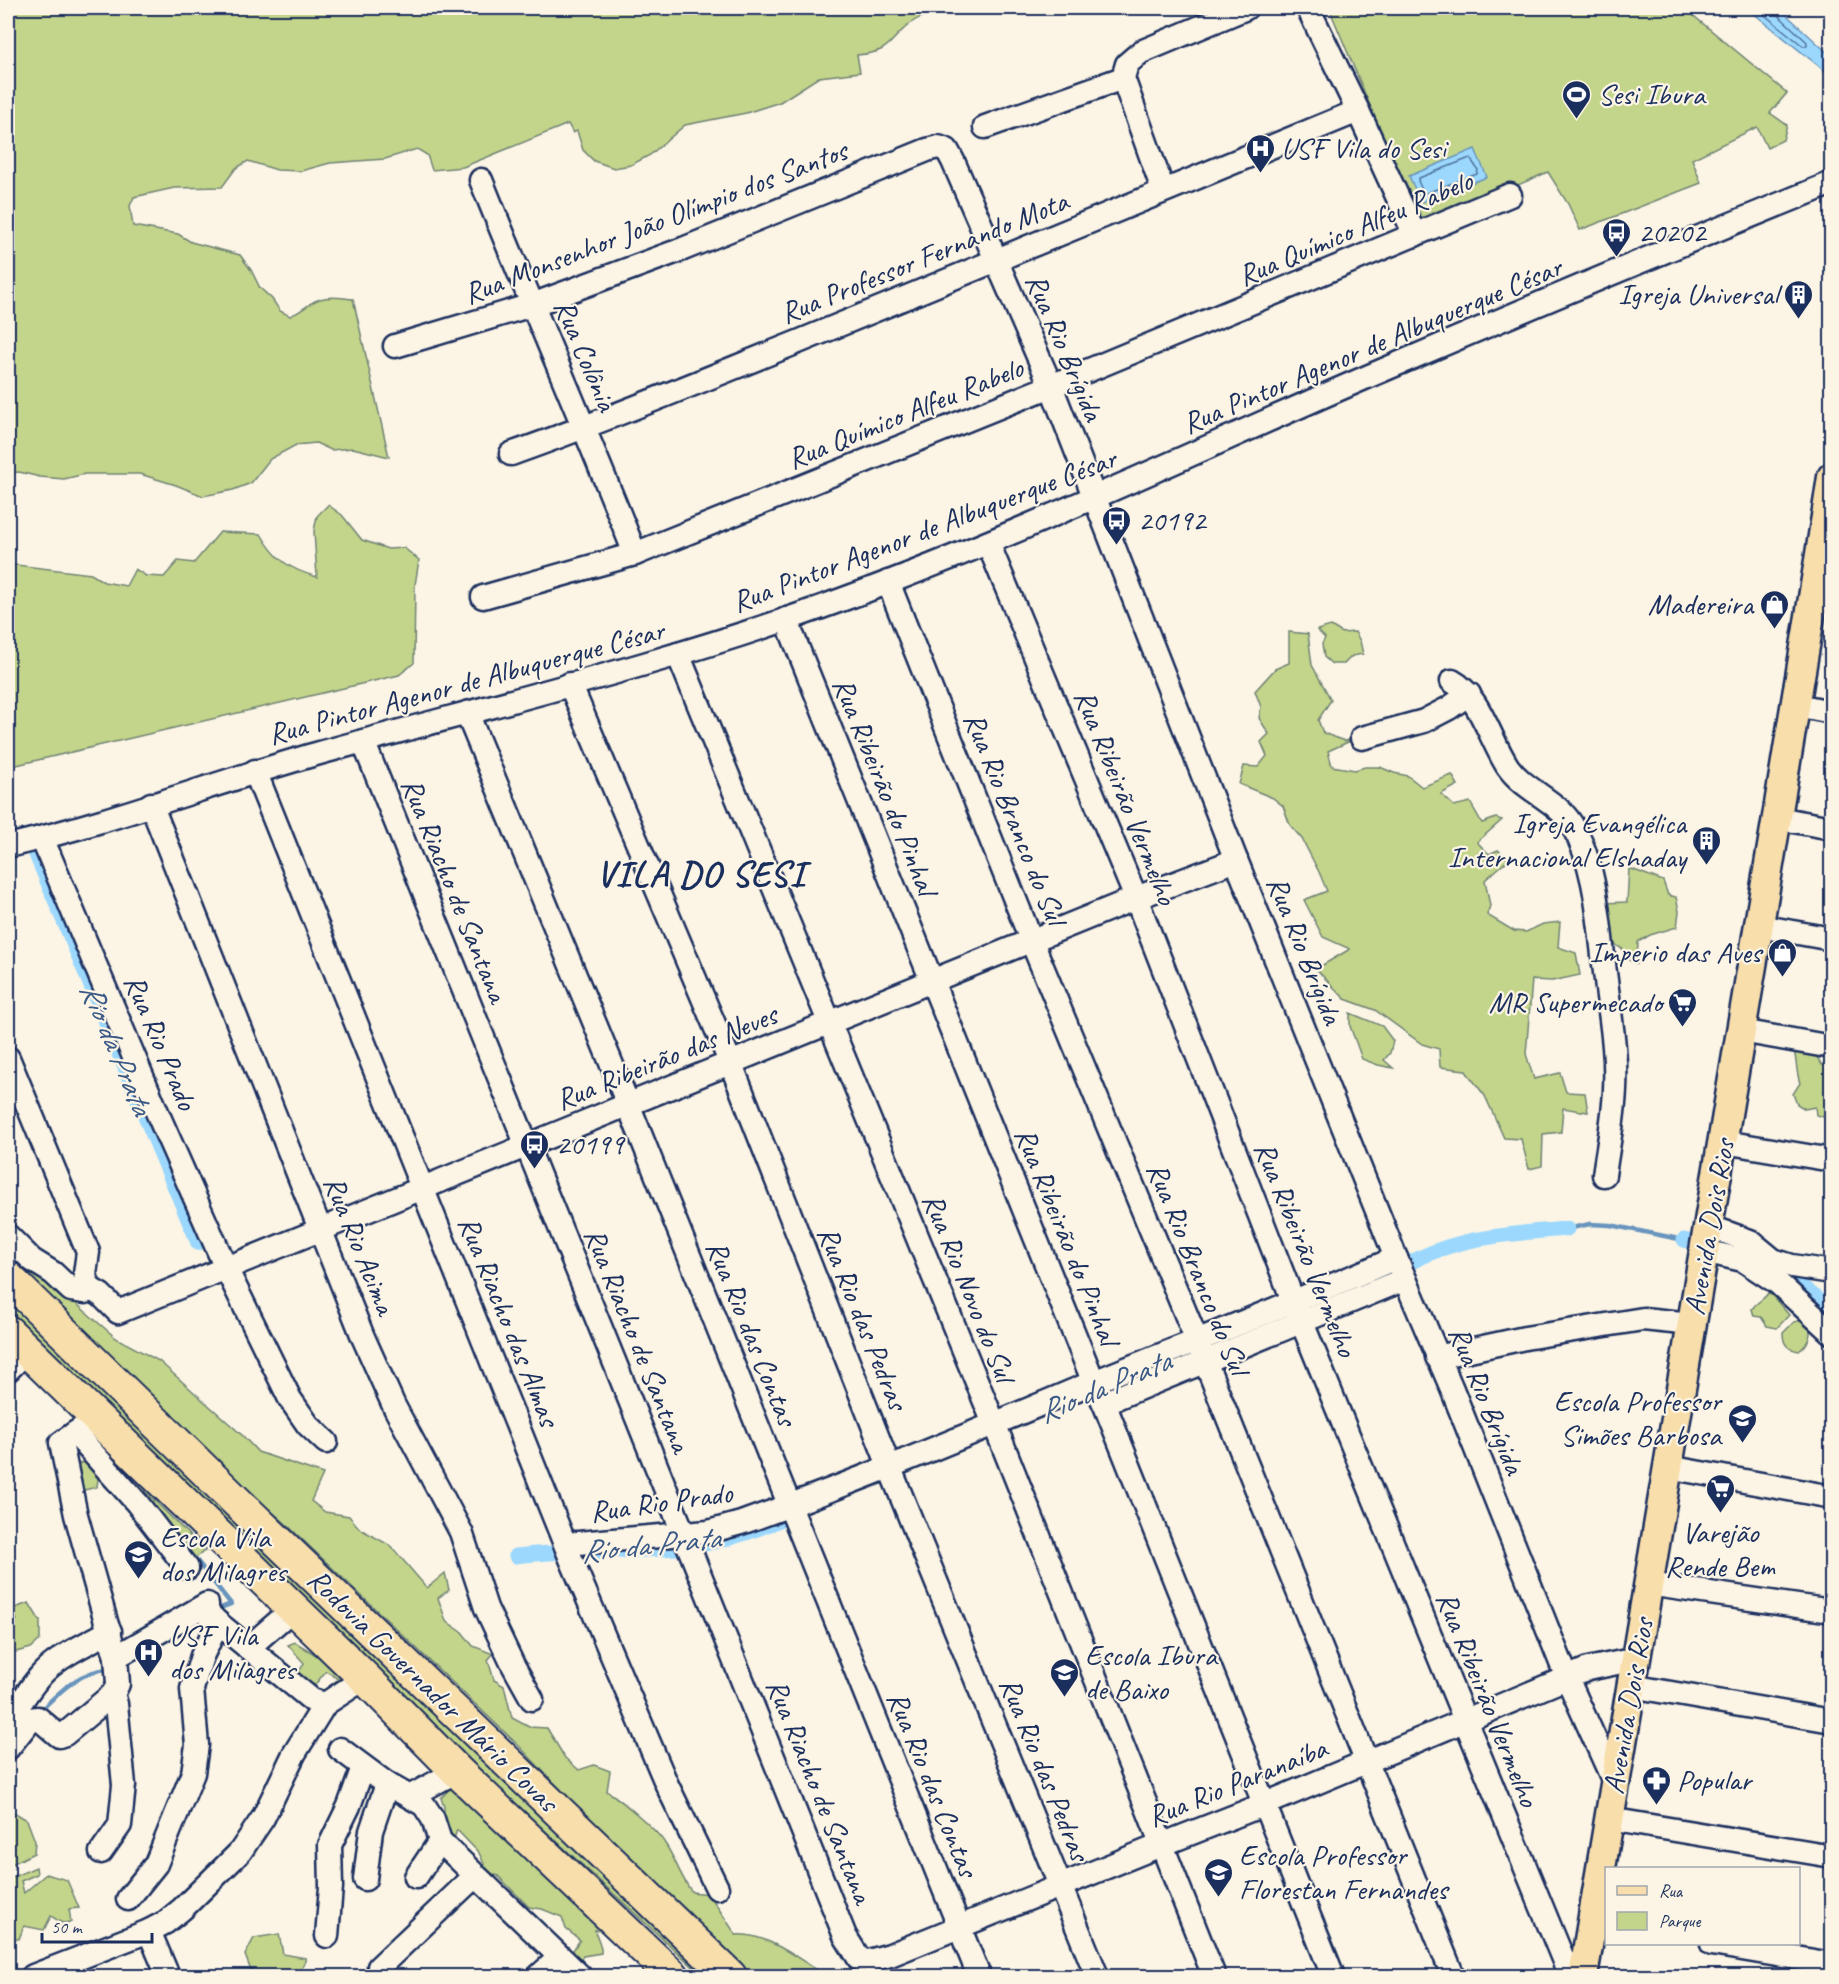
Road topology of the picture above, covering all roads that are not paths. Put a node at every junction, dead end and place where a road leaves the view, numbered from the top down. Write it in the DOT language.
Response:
graph roads {
  1 [pos="1246,8"];
  2 [pos="1308,8"];
  3 [pos="1123,78"];
  4 [pos="1358,111"];
  5 [pos="985,127"];
  6 [pos="933,148"];
  7 [pos="481,180"];
  8 [pos="1832,183"];
  9 [pos="1163,190"];
  10 [pos="1510,195"];
  11 [pos="1415,235"];
  12 [pos="996,262"];
  13 [pos="532,305"];
  14 [pos="395,346"];
  15 [pos="1051,386"];
  16 [pos="585,428"];
  17 [pos="511,454"];
  18 [pos="1832,477"];
  19 [pos="1094,498"];
  20 [pos="988,543"];
  21 [pos="635,554"];
  22 [pos="888,582"];
  23 [pos="483,597"];
  24 [pos="1823,597"];
  25 [pos="786,619"];
  26 [pos="678,654"];
  27 [pos="570,684"];
  28 [pos="1796,705"];
  29 [pos="1832,712"];
  30 [pos="467,713"];
  31 [pos="1362,738"];
  32 [pos="363,741"];
  33 [pos="255,771"];
  34 [pos="151,804"];
  35 [pos="1777,818"];
  36 [pos="1832,828"];
  37 [pos="42,838"];
  38 [pos="8,846"];
  39 [pos="1236,860"];
  40 [pos="1136,898"];
  41 [pos="1760,926"];
  42 [pos="1832,939"];
  43 [pos="1032,942"];
  44 [pos="932,982"];
  45 [pos="829,1024"];
  46 [pos="1741,1031"];
  47 [pos="1832,1047"];
  48 [pos="8,1058"];
  49 [pos="731,1064"];
  50 [pos="628,1104"];
  51 [pos="1724,1142"];
  52 [pos="526,1145"];
  53 [pos="1832,1160"];
  54 [pos="1604,1174"];
  55 [pos="423,1189"];
  56 [pos="321,1230"];
  57 [pos="8,1236"];
  58 [pos="1706,1238"];
  59 [pos="226,1268"];
  60 [pos="1401,1268"];
  61 [pos="1832,1272"];
  62 [pos="8,1278"];
  63 [pos="89,1288"];
  64 [pos="1298,1313"];
  65 [pos="1692,1324"];
  66 [pos="1832,1334"];
  67 [pos="14,1350"];
  68 [pos="1200,1351"];
  69 [pos="1437,1358"];
  70 [pos="1099,1393"];
  71 [pos="85,1424"];
  72 [pos="996,1432"];
  73 [pos="326,1442"];
  74 [pos="1668,1467"];
  75 [pos="892,1472"];
  76 [pos="1832,1497"];
  77 [pos="791,1512"];
  78 [pos="687,1539"];
  79 [pos="568,1549"];
  80 [pos="187,1568"];
  81 [pos="1648,1584"];
  82 [pos="293,1609"];
  83 [pos="1832,1611"];
  84 [pos="211,1614"];
  85 [pos="110,1631"];
  86 [pos="248,1648"];
  87 [pos="1636,1659"];
  88 [pos="117,1665"];
  89 [pos="365,1678"];
  90 [pos="1567,1678"];
  91 [pos="1631,1686"];
  92 [pos="113,1694"];
  93 [pos="532,1699"];
  94 [pos="325,1704"];
  95 [pos="21,1718"];
  96 [pos="1832,1721"];
  97 [pos="1465,1722"];
  98 [pos="8,1748"];
  99 [pos="340,1749"];
  100 [pos="1366,1762"];
  101 [pos="363,1767"];
  102 [pos="457,1771"];
  103 [pos="387,1784"];
  104 [pos="1615,1785"];
  105 [pos="411,1796"];
  106 [pos="1263,1805"];
  107 [pos="1609,1819"];
  108 [pos="440,1841"];
  109 [pos="1161,1845"];
  110 [pos="101,1852"];
  111 [pos="1832,1856"];
  112 [pos="475,1876"];
  113 [pos="416,1877"];
  114 [pos="365,1880"];
  115 [pos="1061,1887"];
  116 [pos="717,1888"];
  117 [pos="128,1899"];
  118 [pos="1599,1925"];
  119 [pos="959,1928"];
  120 [pos="149,1930"];
  121 [pos="327,1936"];
  122 [pos="1718,1945"];
  123 [pos="559,1958"];
  124 [pos="860,1960"];
  125 [pos="1832,1964"];
  126 [pos="379,1967"];
  127 [pos="33,1977"];
  128 [pos="168,1977"];
  129 [pos="539,1977"];
  130 [pos="580,1977"];
  131 [pos="673,1977"];
  132 [pos="730,1977"];
  133 [pos="979,1977"];
  134 [pos="1096,1977"];
  135 [pos="1214,1977"];
  136 [pos="1333,1977"];
  137 [pos="1453,1977"];
  138 [pos="1570,1977"];
  139 [pos="1583,1977"];
  1 -- 3 [label="street"];
  2 -- 4 [label="street"];
  3 -- 5 [label="street"];
  3 -- 9 [label="street"];
  4 -- 9 [label="street, Rua Professor Fernando Mota"];
  4 -- 11 [label="street"];
  6 -- 12 [label="street, Rua Rio Brígida"];
  6 -- 13 [label="street, Rua Monsenhor João Olímpio dos Santos"];
  7 -- 13 [label="street, Rua Colônia"];
  8 -- 19 [label="street, Rua Pintor Agenor de Albuquerque César"];
  9 -- 12 [label="street, Rua Professor Fernando Mota"];
  10 -- 11 [label="street, Rua Químico Alfeu Rabelo"];
  11 -- 15 [label="street, Rua Químico Alfeu Rabelo"];
  12 -- 15 [label="street, Rua Rio Brígida"];
  12 -- 16 [label="street, Rua Professor Fernando Mota"];
  13 -- 14 [label="street, Rua Monsenhor João Olímpio dos Santos"];
  13 -- 16 [label="street, Rua Colônia"];
  15 -- 19 [label="street, Rua Rio Brígida"];
  15 -- 21 [label="street, Rua Químico Alfeu Rabelo"];
  16 -- 17 [label="street, Rua Professor Fernando Mota"];
  16 -- 21 [label="street, Rua Colônia"];
  18 -- 24 [label="main road, Avenida Dois Rios"];
  19 -- 20 [label="street, Rua Pintor Agenor de Albuquerque César"];
  19 -- 39 [label="street, Rua Rio Brígida"];
  20 -- 22 [label="street, Rua Pintor Agenor de Albuquerque César"];
  20 -- 40 [label="street, Rua Ribeirão Vermelho"];
  21 -- 23 [label="street, Rua Químico Alfeu Rabelo"];
  22 -- 25 [label="street, Rua Pintor Agenor de Albuquerque César"];
  22 -- 43 [label="street, Rua Rio Branco do Sul"];
  24 -- 28 [label="main road, Avenida Dois Rios"];
  25 -- 26 [label="street, Rua Pintor Agenor de Albuquerque César"];
  25 -- 44 [label="street, Rua Ribeirão do Pinhal"];
  26 -- 27 [label="street, Rua Pintor Agenor de Albuquerque César"];
  26 -- 45 [label="street, Rua Rio Novo do Sul"];
  27 -- 30 [label="street, Rua Pintor Agenor de Albuquerque César"];
  27 -- 49 [label="street, Rua Rio das Pedras"];
  28 -- 29 [label="street"];
  28 -- 35 [label="main road, Avenida Dois Rios"];
  30 -- 32 [label="street, Rua Pintor Agenor de Albuquerque César"];
  30 -- 50 [label="street, Rua Rio das Contas"];
  31 -- 54 [label="street"];
  32 -- 33 [label="street, Rua Pintor Agenor de Albuquerque César"];
  32 -- 52 [label="street, Rua Riacho de Santana"];
  33 -- 34 [label="street, Rua Pintor Agenor de Albuquerque César"];
  33 -- 55 [label="street, Rua Riacho das Almas"];
  34 -- 37 [label="street, Rua Pintor Agenor de Albuquerque César"];
  34 -- 56 [label="street, Rua Rio Acima"];
  35 -- 36 [label="street"];
  35 -- 41 [label="main road, Avenida Dois Rios"];
  37 -- 38 [label="street, Rua Pintor Agenor de Albuquerque César"];
  37 -- 59 [label="street, Rua Rio Prado"];
  39 -- 40 [label="street, Rua Ribeirão das Neves"];
  39 -- 60 [label="street, Rua Rio Brígida"];
  40 -- 43 [label="street, Rua Ribeirão das Neves"];
  40 -- 64 [label="street, Rua Ribeirão Vermelho"];
  41 -- 42 [label="street"];
  41 -- 46 [label="main road, Avenida Dois Rios"];
  43 -- 44 [label="street, Rua Ribeirão das Neves"];
  43 -- 68 [label="street, Rua Rio Branco do Sul"];
  44 -- 45 [label="street, Rua Ribeirão das Neves"];
  44 -- 70 [label="street, Rua Ribeirão do Pinhal"];
  45 -- 49 [label="street, Rua Ribeirão das Neves"];
  45 -- 72 [label="street, Rua Rio Novo do Sul"];
  46 -- 47 [label="street"];
  46 -- 51 [label="main road, Avenida Dois Rios"];
  48 -- 63 [label="street"];
  49 -- 50 [label="street, Rua Ribeirão das Neves"];
  49 -- 75 [label="street, Rua Rio das Pedras"];
  50 -- 52 [label="street, Rua Ribeirão das Neves"];
  50 -- 77 [label="street, Rua Rio das Contas"];
  51 -- 53 [label="street"];
  51 -- 58 [label="main road, Avenida Dois Rios"];
  52 -- 55 [label="street, Rua Ribeirão das Neves"];
  52 -- 78 [label="street, Rua Riacho de Santana"];
  55 -- 56 [label="street, Rua Ribeirão das Neves"];
  55 -- 79 [label="street, Rua Riacho das Almas"];
  56 -- 59 [label="street, Rua Ribeirão das Neves"];
  56 -- 93 [label="street, Rua Rio Acima"];
  57 -- 63 [label="street"];
  58 -- 61 [label="street"];
  58 -- 65 [label="main road, Avenida Dois Rios"];
  58 -- 66 [label="street"];
  59 -- 63 [label="street, Rua Ribeirão das Neves"];
  59 -- 73 [label="street"];
  60 -- 64 [label="street, Rua Rio Prado"];
  60 -- 69 [label="street, Rua Rio Brígida"];
  62 -- 132 [label="highway, Rodovia Governador Mário Covas"];
  64 -- 68 [label="street, Rua Rio Prado"];
  64 -- 97 [label="street, Rua Ribeirão Vermelho"];
  65 -- 69 [label="street"];
  65 -- 74 [label="main road, Avenida Dois Rios"];
  67 -- 71 [label="highway, Rodovia Governador Mário Covas"];
  68 -- 70 [label="street, Rua Rio Prado"];
  68 -- 100 [label="street, Rua Rio Branco do Sul"];
  69 -- 90 [label="street, Rua Rio Brígida"];
  70 -- 72 [label="street, Rua Rio Prado"];
  70 -- 106 [label="street, Rua Ribeirão do Pinhal"];
  71 -- 80 [label="street"];
  71 -- 82 [label="highway, Rodovia Governador Mário Covas"];
  71 -- 85 [label="street"];
  72 -- 75 [label="street, Rua Rio Prado"];
  72 -- 109 [label="street, Rua Rio Novo do Sul"];
  74 -- 76 [label="street"];
  74 -- 81 [label="main road, Avenida Dois Rios"];
  75 -- 77 [label="street, Rua Rio Prado"];
  75 -- 115 [label="street, Rua Rio das Pedras"];
  77 -- 78 [label="street, Rua Rio Prado"];
  77 -- 119 [label="street, Rua Rio das Contas"];
  78 -- 79 [label="street, Rua Rio Prado"];
  78 -- 124 [label="street, Rua Riacho de Santana"];
  79 -- 116 [label="street, Rua Riacho das Almas"];
  81 -- 83 [label="street"];
  81 -- 87 [label="main road, Avenida Dois Rios"];
  82 -- 86 [label="street"];
  82 -- 89 [label="highway, Rodovia Governador Mário Covas"];
  84 -- 86 [label="street"];
  84 -- 88 [label="street"];
  84 -- 117 [label="street"];
  85 -- 88 [label="street"];
  85 -- 95 [label="street"];
  86 -- 94 [label="street"];
  87 -- 90 [label="street, Rua Rio Paranaíba"];
  87 -- 91 [label="main road, Avenida Dois Rios"];
  88 -- 92 [label="street"];
  89 -- 94 [label="street"];
  89 -- 102 [label="highway, Rodovia Governador Mário Covas"];
  90 -- 97 [label="street, Rua Rio Paranaíba"];
  90 -- 104 [label="street, Rua Rio Brígida"];
  91 -- 96 [label="street"];
  91 -- 104 [label="main road, Avenida Dois Rios"];
  92 -- 95 [label="street"];
  92 -- 110 [label="street"];
  94 -- 120 [label="street"];
  95 -- 98 [label="street"];
  97 -- 100 [label="street, Rua Rio Paranaíba"];
  97 -- 138 [label="street, Rua Ribeirão Vermelho"];
  99 -- 101 [label="street"];
  100 -- 106 [label="street, Rua Rio Paranaíba"];
  100 -- 137 [label="street, Rua Rio Branco do Sul"];
  101 -- 103 [label="street"];
  101 -- 121 [label="street"];
  102 -- 105 [label="street"];
  102 -- 131 [label="highway, Rodovia Governador Mário Covas"];
  103 -- 105 [label="street"];
  103 -- 114 [label="street"];
  104 -- 107 [label="main road, Avenida Dois Rios"];
  105 -- 108 [label="street"];
  106 -- 109 [label="street, Rua Rio Paranaíba"];
  106 -- 136 [label="street, Rua Ribeirão do Pinhal"];
  107 -- 111 [label="street"];
  107 -- 118 [label="main road, Avenida Dois Rios"];
  108 -- 112 [label="street"];
  108 -- 113 [label="street"];
  109 -- 115 [label="street, Rua Rio Paranaíba"];
  109 -- 135 [label="street, Rua Rio Novo do Sul"];
  112 -- 123 [label="street"];
  112 -- 126 [label="street"];
  115 -- 119 [label="street, Rua Rio Paranaíba"];
  115 -- 134 [label="street, Rua Rio das Pedras"];
  118 -- 139 [label="main road, Avenida Dois Rios"];
  119 -- 124 [label="street, Rua Rio Paranaíba"];
  119 -- 133 [label="street, Rua Rio das Contas"];
  120 -- 127 [label="street"];
  120 -- 128 [label="street"];
  122 -- 125 [label="street"];
  123 -- 129 [label="street"];
  123 -- 130 [label="street"];
}
